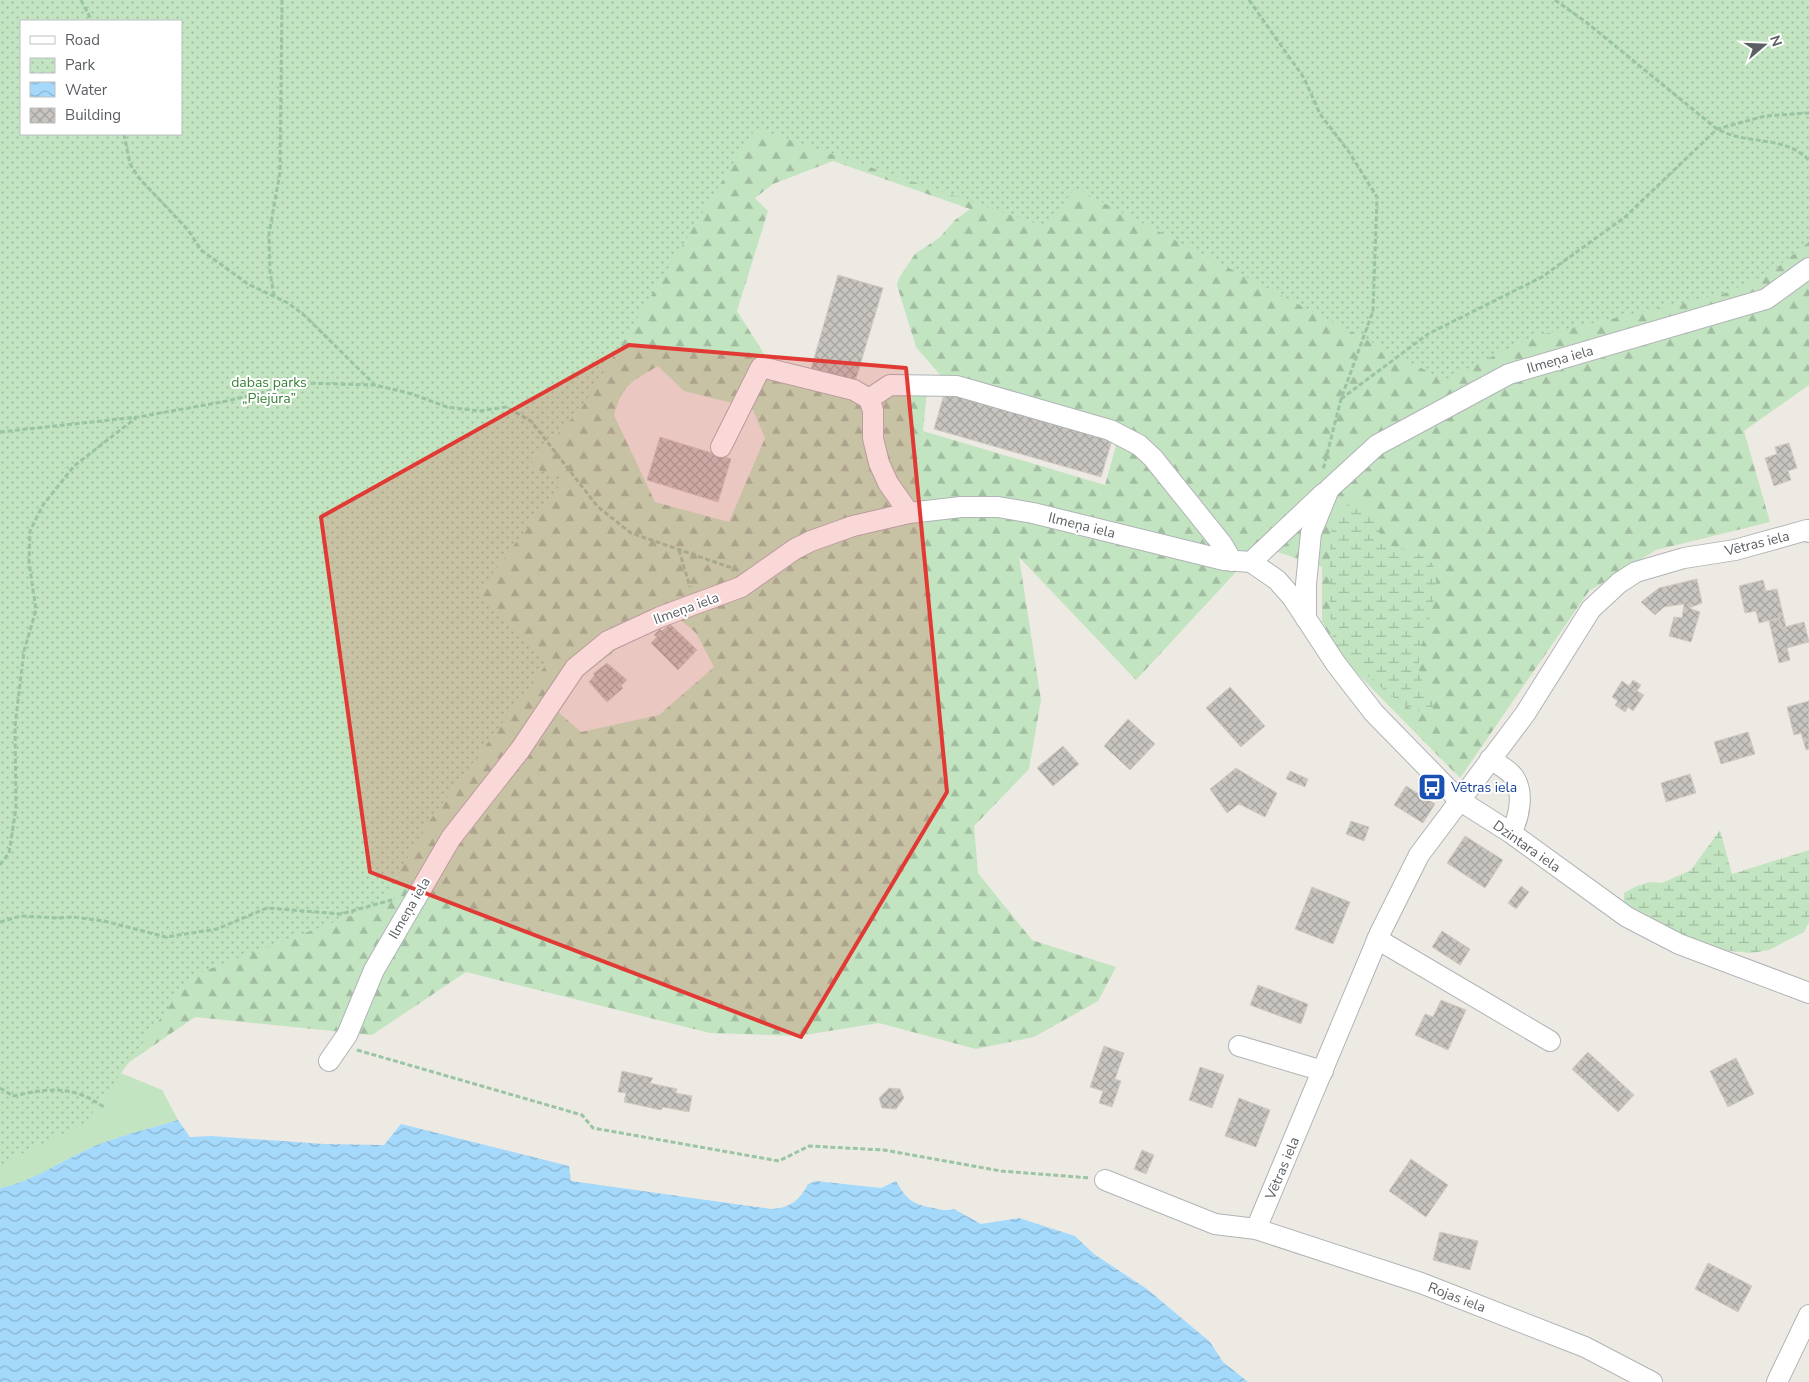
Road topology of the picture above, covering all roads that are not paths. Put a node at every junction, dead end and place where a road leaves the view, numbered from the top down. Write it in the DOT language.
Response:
graph roads {
  1 [pos="1809,268"];
  2 [pos="869,399"];
  3 [pos="722,447"];
  4 [pos="1329,489"];
  5 [pos="909,513"];
  6 [pos="1808,531"];
  7 [pos="1242,561"];
  8 [pos="1306,619"];
  9 [pos="1490,759"];
  10 [pos="1459,800"];
  11 [pos="1511,833"];
  12 [pos="1377,939"];
  13 [pos="1809,993"];
  14 [pos="1550,1041"];
  15 [pos="1239,1046"];
  16 [pos="334,1053"];
  17 [pos="1323,1071"];
  18 [pos="1104,1180"];
  19 [pos="1256,1229"];
  20 [pos="1809,1315"];
  21 [pos="1652,1382"];
  22 [pos="1777,1382"];
  1 -- 4 [label="street, Ilmeņa iela"];
  2 -- 3 [label="street"];
  2 -- 5 [label="street"];
  2 -- 7 [label="street"];
  4 -- 7 [label="street, Ilmeņa iela"];
  4 -- 8 [label="street, Ilmeņa iela"];
  5 -- 7 [label="street, Ilmeņa iela"];
  5 -- 16 [label="street, Ilmeņa iela"];
  6 -- 9 [label="street, Vētras iela"];
  7 -- 8 [label="street, Ilmeņa iela"];
  8 -- 10 [label="street, Dzintara iela"];
  9 -- 10 [label="street, Vētras iela"];
  9 -- 11 [label="street"];
  10 -- 11 [label="street, Dzintara iela"];
  10 -- 12 [label="street, Vētras iela"];
  11 -- 13 [label="street, Dzintara iela"];
  12 -- 14 [label="street"];
  12 -- 17 [label="street, Vētras iela"];
  15 -- 17 [label="street"];
  17 -- 19 [label="street, Vētras iela"];
  18 -- 19 [label="street, Rojas iela"];
  19 -- 21 [label="street, Rojas iela"];
  20 -- 22 [label="street"];
}
